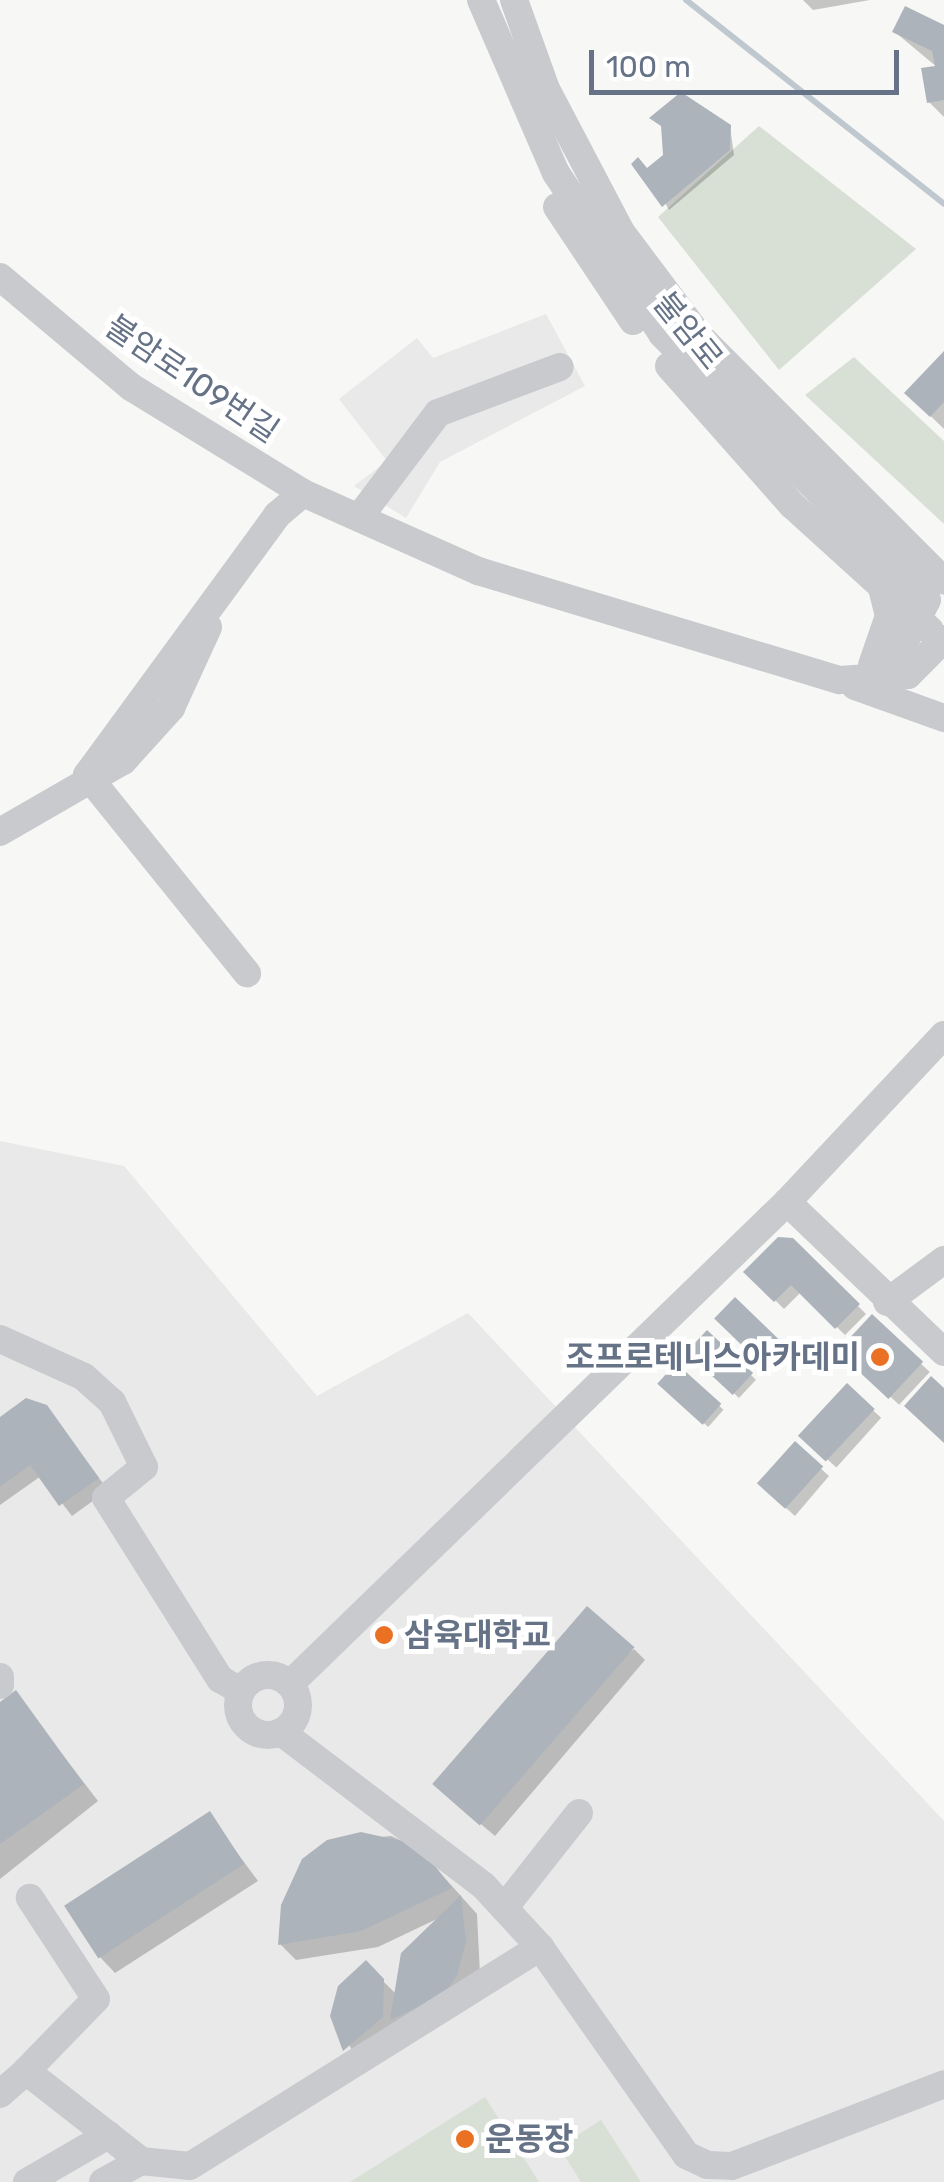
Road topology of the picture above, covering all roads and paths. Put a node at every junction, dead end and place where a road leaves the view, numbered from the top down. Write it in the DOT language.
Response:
graph roads {
  1 [pos="467,0"];
  2 [pos="482,0"];
  3 [pos="514,0"];
  4 [pos="0,278"];
  5 [pos="560,367"];
  6 [pos="303,493"];
  7 [pos="360,516"];
  8 [pos="944,581"];
  9 [pos="880,586"];
  10 [pos="917,619"];
  11 [pos="943,641"];
  12 [pos="885,678"];
  13 [pos="840,680"];
  14 [pos="944,718"];
  15 [pos="87,775"];
  16 [pos="0,832"];
  17 [pos="247,973"];
  18 [pos="944,1034"];
  19 [pos="787,1202"];
  20 [pos="944,1260"];
  21 [pos="887,1302"];
  22 [pos="0,1339"];
  23 [pos="944,1352"];
  24 [pos="290,1684"];
  25 [pos="240,1691"];
  26 [pos="281,1732"];
  27 [pos="578,1814"];
  28 [pos="30,1898"];
  29 [pos="504,1908"];
  30 [pos="540,1947"];
  31 [pos="26,2070"];
  32 [pos="944,2084"];
  33 [pos="0,2094"];
  34 [pos="108,2135"];
  35 [pos="141,2161"];
  36 [pos="736,2174"];
  37 [pos="26,2182"];
  38 [pos="102,2182"];
  1 -- 9 [label="street, 불암로"];
  2 -- 10 [label="street"];
  3 -- 8 [label="street, 불암로"];
  4 -- 6 [label="street, 불암로109번길"];
  5 -- 7 [label="street"];
  6 -- 7 [label="street, 불암로109번길"];
  6 -- 15 [label="street"];
  7 -- 13 [label="street, 불암로109번길"];
  9 -- 10 [label="street, 불암로"];
  9 -- 13 [label="street"];
  10 -- 11 [label="street, 불암로"];
  10 -- 12 [label="street"];
  11 -- 12 [label="street"];
  12 -- 13 [label="street"];
  13 -- 14 [label="street, 불암로109번길"];
  15 -- 16 [label="street"];
  15 -- 17 [label="street"];
  18 -- 19 [label="street"];
  19 -- 21 [label="street"];
  19 -- 24 [label="street"];
  20 -- 21 [label="street"];
  21 -- 23 [label="street"];
  22 -- 25 [label="street"];
  24 -- 25 [label="street"];
  24 -- 26 [label="street"];
  25 -- 26 [label="street"];
  26 -- 29 [label="street"];
  27 -- 29 [label="street"];
  28 -- 31 [label="street"];
  29 -- 30 [label="street"];
  30 -- 35 [label="street"];
  30 -- 36 [label="street"];
  31 -- 33 [label="street"];
  31 -- 34 [label="street"];
  32 -- 36 [label="street"];
  34 -- 35 [label="street"];
  34 -- 37 [label="street"];
  35 -- 38 [label="street"];
}
